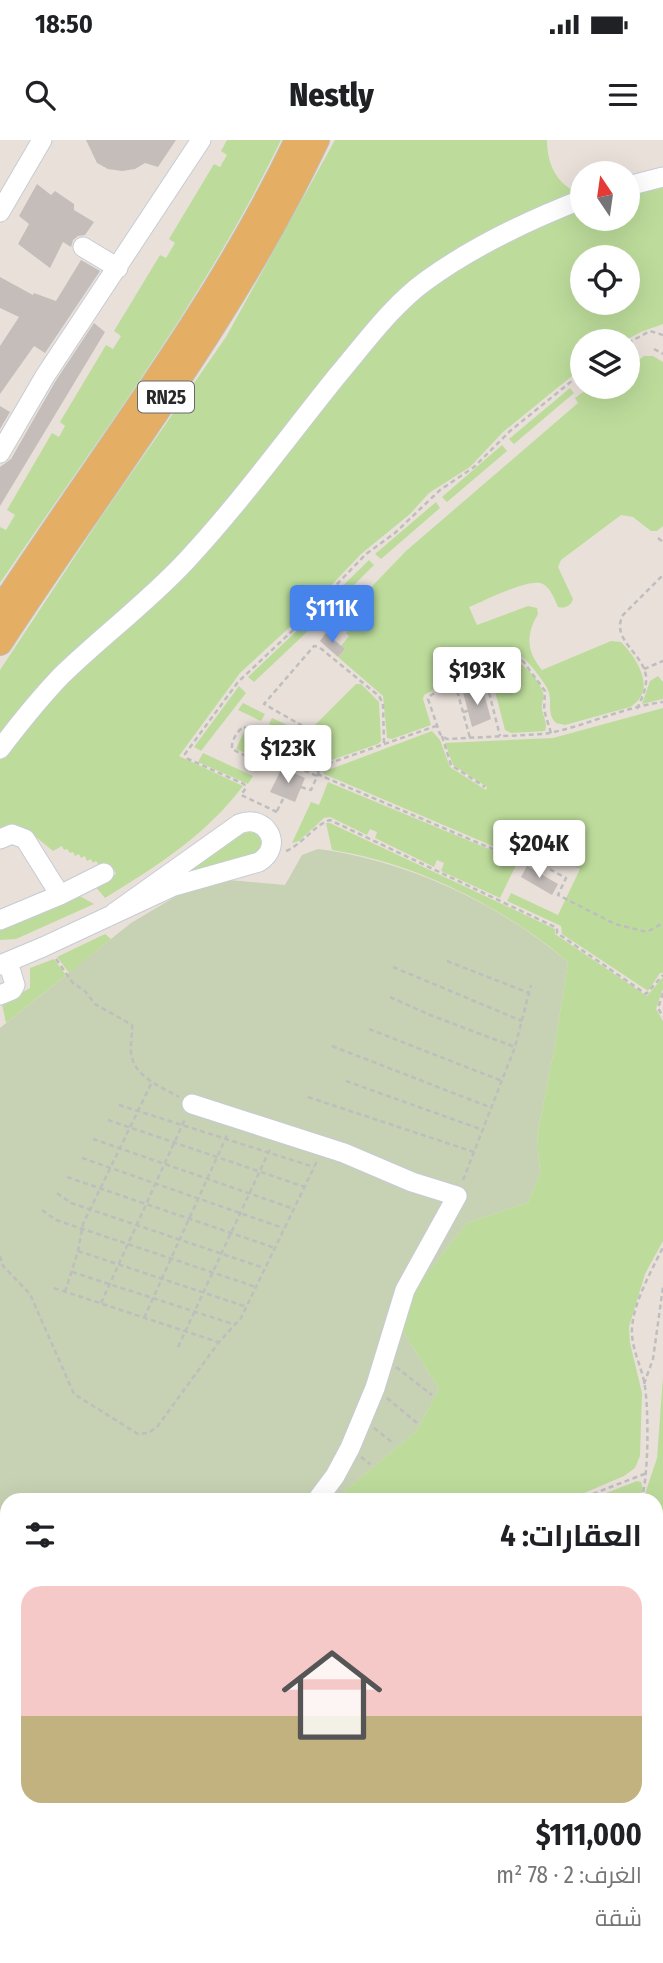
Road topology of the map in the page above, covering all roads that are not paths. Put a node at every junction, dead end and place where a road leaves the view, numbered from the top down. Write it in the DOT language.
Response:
graph roads {
  1 [pos="42,140"];
  2 [pos="201,140"];
  3 [pos="297,140"];
  4 [pos="317,140"];
  5 [pos="663,177"];
  6 [pos="640,183"];
  7 [pos="570,205"];
  8 [pos="0,212"];
  9 [pos="83,247"];
  10 [pos="118,268"];
  11 [pos="0,453"];
  12 [pos="0,610"];
  13 [pos="0,643"];
  14 [pos="0,749"];
  15 [pos="0,839"];
  16 [pos="104,873"];
  17 [pos="60,895"];
  18 [pos="114,913"];
  19 [pos="0,920"];
  20 [pos="4,963"];
  21 [pos="0,995"];
  22 [pos="192,1104"];
  23 [pos="322,1493"];
  1 -- 8 [label="street"];
  2 -- 10 [label="street"];
  3 -- 12 [label="main road, RN25"];
  4 -- 13 [label="main road, RN25"];
  5 -- 6 [label="street"];
  7 -- 14 [label="street"];
  9 -- 10 [label="street"];
  10 -- 11 [label="street"];
  15 -- 17 [label="street"];
  16 -- 17 [label="street"];
  17 -- 19 [label="street"];
  18 -- 18 [label="street"];
  18 -- 20 [label="street"];
  20 -- 21 [label="street"];
  22 -- 23 [label="street"];
}
